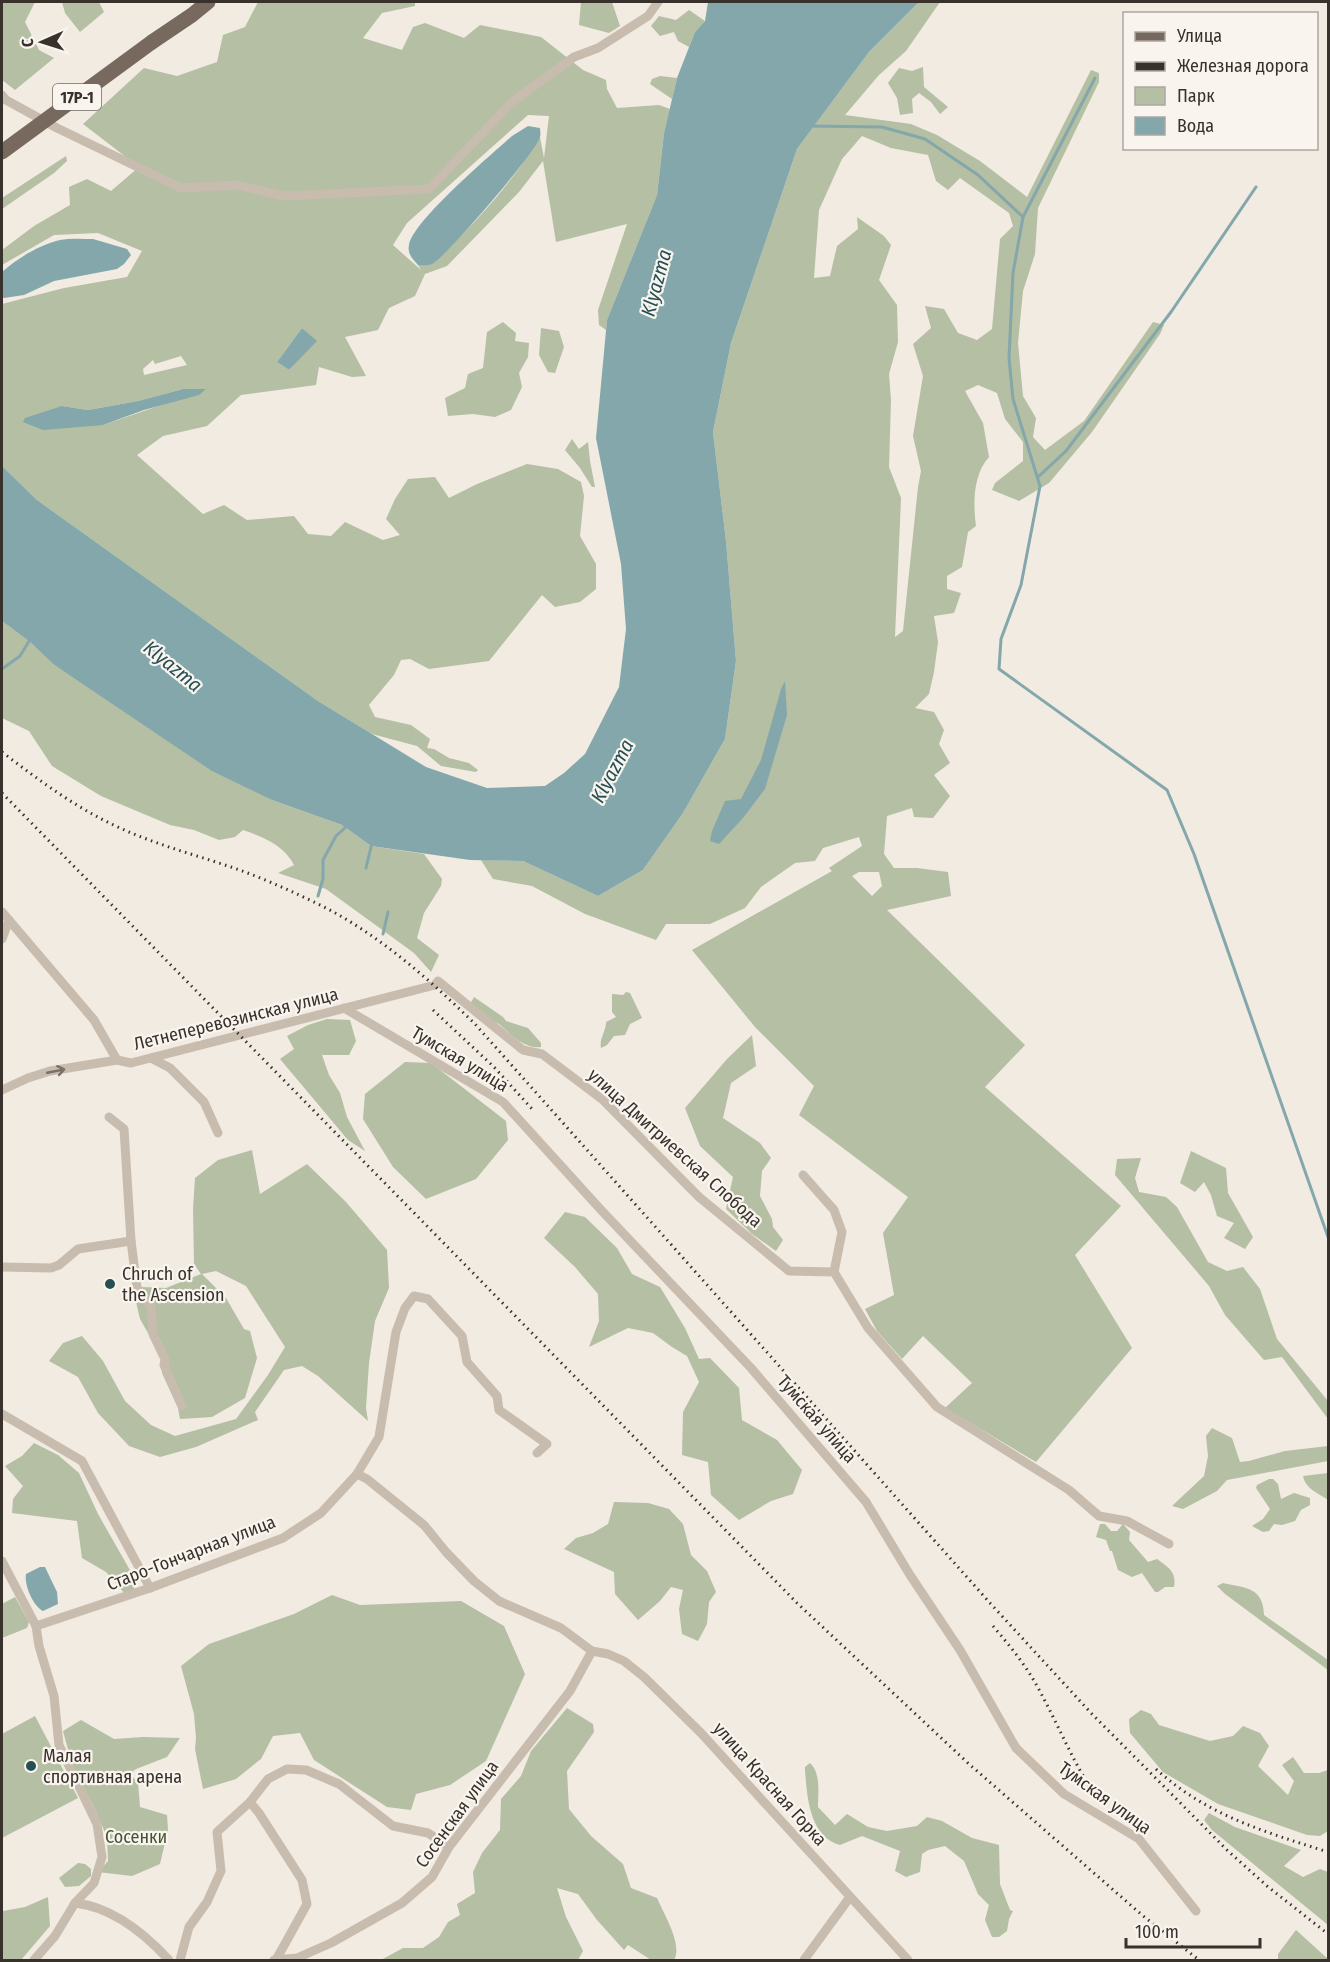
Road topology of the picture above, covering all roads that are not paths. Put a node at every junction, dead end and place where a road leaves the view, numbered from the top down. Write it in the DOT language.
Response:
graph roads {
  1 [pos="208,2"];
  2 [pos="658,2"];
  3 [pos="2,95"];
  4 [pos="2,152"];
  5 [pos="2,912"];
  6 [pos="9,920"];
  7 [pos="2,939"];
  8 [pos="443,983"];
  9 [pos="344,1008"];
  10 [pos="151,1058"];
  11 [pos="117,1060"];
  12 [pos="2,1090"];
  13 [pos="109,1117"];
  14 [pos="218,1133"];
  15 [pos="803,1175"];
  16 [pos="131,1241"];
  17 [pos="2,1268"];
  18 [pos="834,1272"];
  19 [pos="182,1406"];
  20 [pos="2,1414"];
  21 [pos="537,1453"];
  22 [pos="357,1474"];
  23 [pos="1169,1544"];
  24 [pos="2,1561"];
  25 [pos="150,1588"];
  26 [pos="36,1626"];
  27 [pos="592,1651"];
  28 [pos="250,1802"];
  29 [pos="449,1847"];
  30 [pos="850,1897"];
  31 [pos="75,1904"];
  32 [pos="1196,1911"];
  33 [pos="34,1960"];
  34 [pos="169,1960"];
  35 [pos="180,1960"];
  36 [pos="275,1960"];
  37 [pos="804,1960"];
  38 [pos="908,1960"];
  1 -- 4 [label="main road, 17Р-1, bridge"];
  2 -- 3 [label="street"];
  5 -- 6 [label="street"];
  6 -- 7 [label="street"];
  6 -- 11 [label="street"];
  8 -- 9 [label="street, Летнеперевозинская улица"];
  8 -- 18 [label="street, улица Дмитриевская Слобода"];
  9 -- 10 [label="street, Летнеперевозинская улица"];
  9 -- 32 [label="street, Тумская улица"];
  10 -- 11 [label="street, Летнеперевозинская улица"];
  10 -- 14 [label="street"];
  12 -- 11 [label="street, Летнеперевозинская улица, one-way"];
  13 -- 16 [label="street"];
  15 -- 18 [label="street"];
  16 -- 17 [label="street"];
  16 -- 19 [label="street"];
  18 -- 23 [label="street"];
  20 -- 25 [label="street"];
  21 -- 22 [label="street, Старо-Гончарная улица"];
  22 -- 25 [label="street, Старо-Гончарная улица"];
  22 -- 27 [label="street"];
  24 -- 26 [label="street"];
  25 -- 26 [label="street, Старо-Гончарная улица"];
  26 -- 31 [label="street"];
  27 -- 29 [label="street, Сосенская улица"];
  27 -- 30 [label="street, улица Красная Горка"];
  28 -- 29 [label="street"];
  28 -- 35 [label="street"];
  28 -- 36 [label="street"];
  29 -- 36 [label="street, Сосенская улица"];
  30 -- 37 [label="street"];
  30 -- 38 [label="street, улица Красная Горка"];
  31 -- 33 [label="street"];
  31 -- 34 [label="street"];
}
